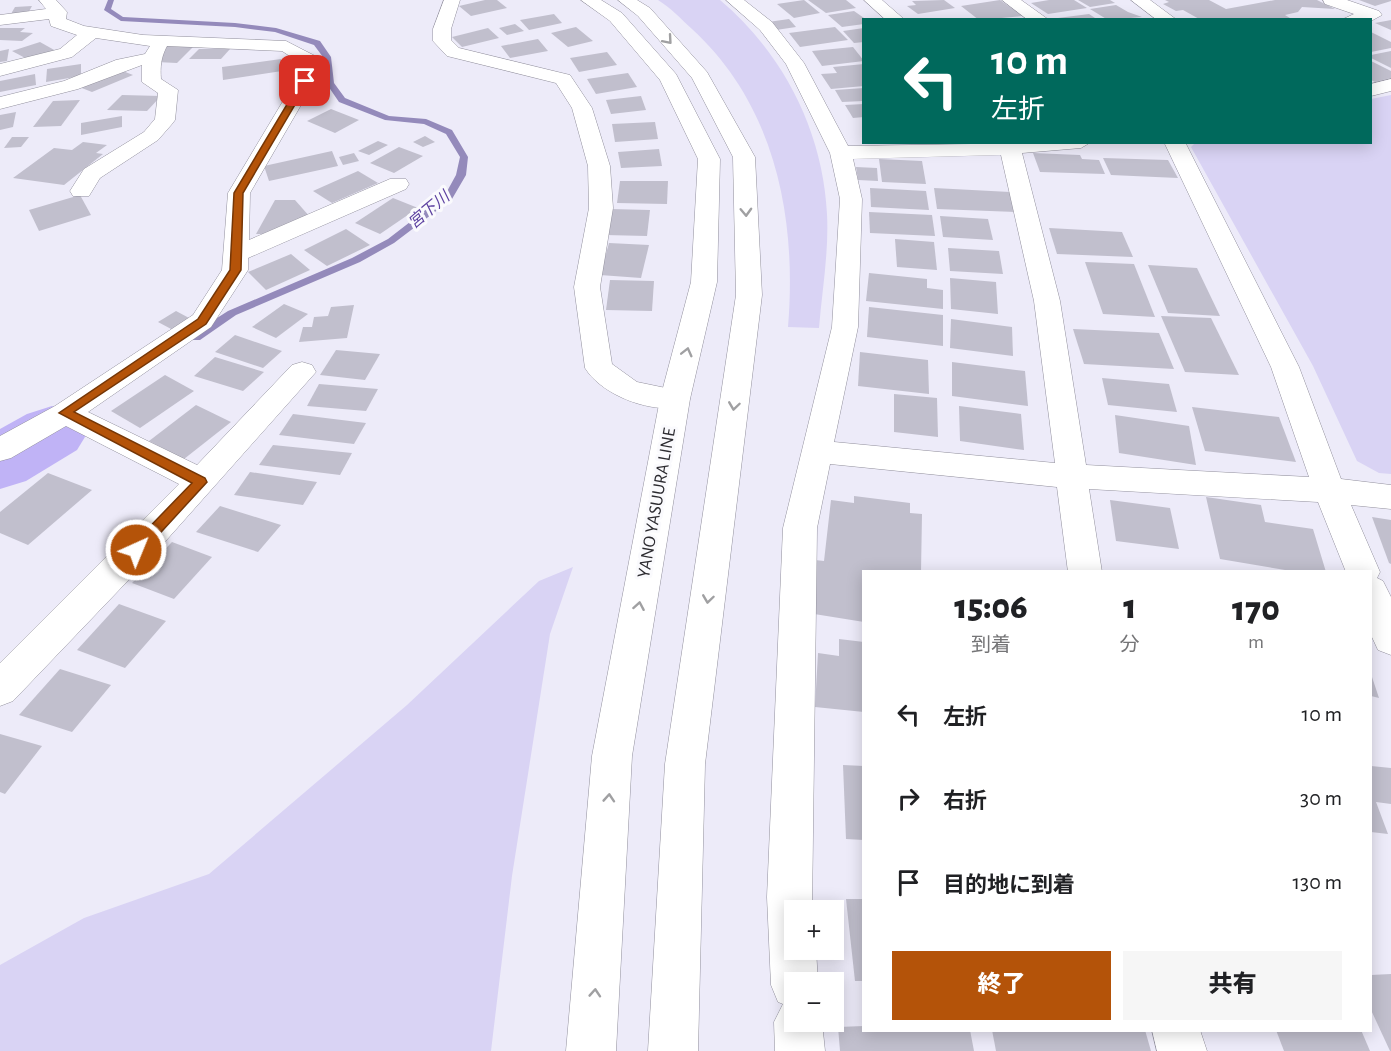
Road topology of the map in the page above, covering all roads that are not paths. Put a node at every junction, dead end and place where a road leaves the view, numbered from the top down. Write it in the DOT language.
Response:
graph roads {
  1 [pos="452,0"];
  2 [pos="589,0"];
  3 [pos="626,0"];
  4 [pos="735,0"];
  5 [pos="872,0"];
  6 [pos="1010,0"];
  7 [pos="1139,0"];
  8 [pos="1331,0"];
  9 [pos="53,6"];
  10 [pos="894,18"];
  11 [pos="1038,18"];
  12 [pos="1166,18"];
  13 [pos="1358,18"];
  14 [pos="0,20"];
  15 [pos="93,32"];
  16 [pos="157,49"];
  17 [pos="0,70"];
  18 [pos="1391,85"];
  19 [pos="1372,90"];
  20 [pos="0,103"];
  21 [pos="1032,144"];
  22 [pos="1175,144"];
  23 [pos="1008,145"];
  24 [pos="841,153"];
  25 [pos="398,184"];
  26 [pos="81,191"];
  27 [pos="236,254"];
  28 [pos="302,372"];
  29 [pos="675,399"];
  30 [pos="65,413"];
  31 [pos="0,450"];
  32 [pos="818,452"];
  33 [pos="1070,476"];
  34 [pos="201,482"];
  35 [pos="1329,490"];
  36 [pos="1391,497"];
  37 [pos="1085,570"];
  38 [pos="1362,570"];
  39 [pos="1372,593"];
  40 [pos="1391,639"];
  41 [pos="0,689"];
  42 [pos="794,972"];
  43 [pos="799,1032"];
  44 [pos="1177,1032"];
  45 [pos="591,1051"];
  46 [pos="673,1051"];
  47 [pos="800,1051"];
  48 [pos="1182,1051"];
  1 -- 29 [label="street"];
  29 -- 2 [label="street, YANO YASUURA LINE, one-way"];
  3 -- 46 [label="street, one-way"];
  4 -- 24 [label="street"];
  5 -- 10 [label="street"];
  6 -- 11 [label="street"];
  7 -- 12 [label="street"];
  8 -- 13 [label="street"];
  9 -- 14 [label="street"];
  9 -- 15 [label="street"];
  15 -- 16 [label="street"];
  15 -- 17 [label="street"];
  16 -- 20 [label="street"];
  16 -- 26 [label="street"];
  16 -- 27 [label="street"];
  18 -- 19 [label="street"];
  21 -- 23 [label="street"];
  22 -- 35 [label="street"];
  23 -- 24 [label="street"];
  23 -- 33 [label="street"];
  24 -- 32 [label="street"];
  25 -- 27 [label="street"];
  27 -- 30 [label="street"];
  28 -- 34 [label="street"];
  45 -- 29 [label="street, YANO YASUURA LINE, one-way"];
  30 -- 31 [label="street"];
  30 -- 34 [label="street"];
  32 -- 33 [label="street"];
  32 -- 42 [label="street"];
  33 -- 35 [label="street"];
  33 -- 37 [label="street"];
  34 -- 41 [label="street"];
  35 -- 36 [label="street"];
  35 -- 38 [label="street"];
  39 -- 40 [label="street"];
  43 -- 47 [label="street"];
  44 -- 48 [label="street"];
}
